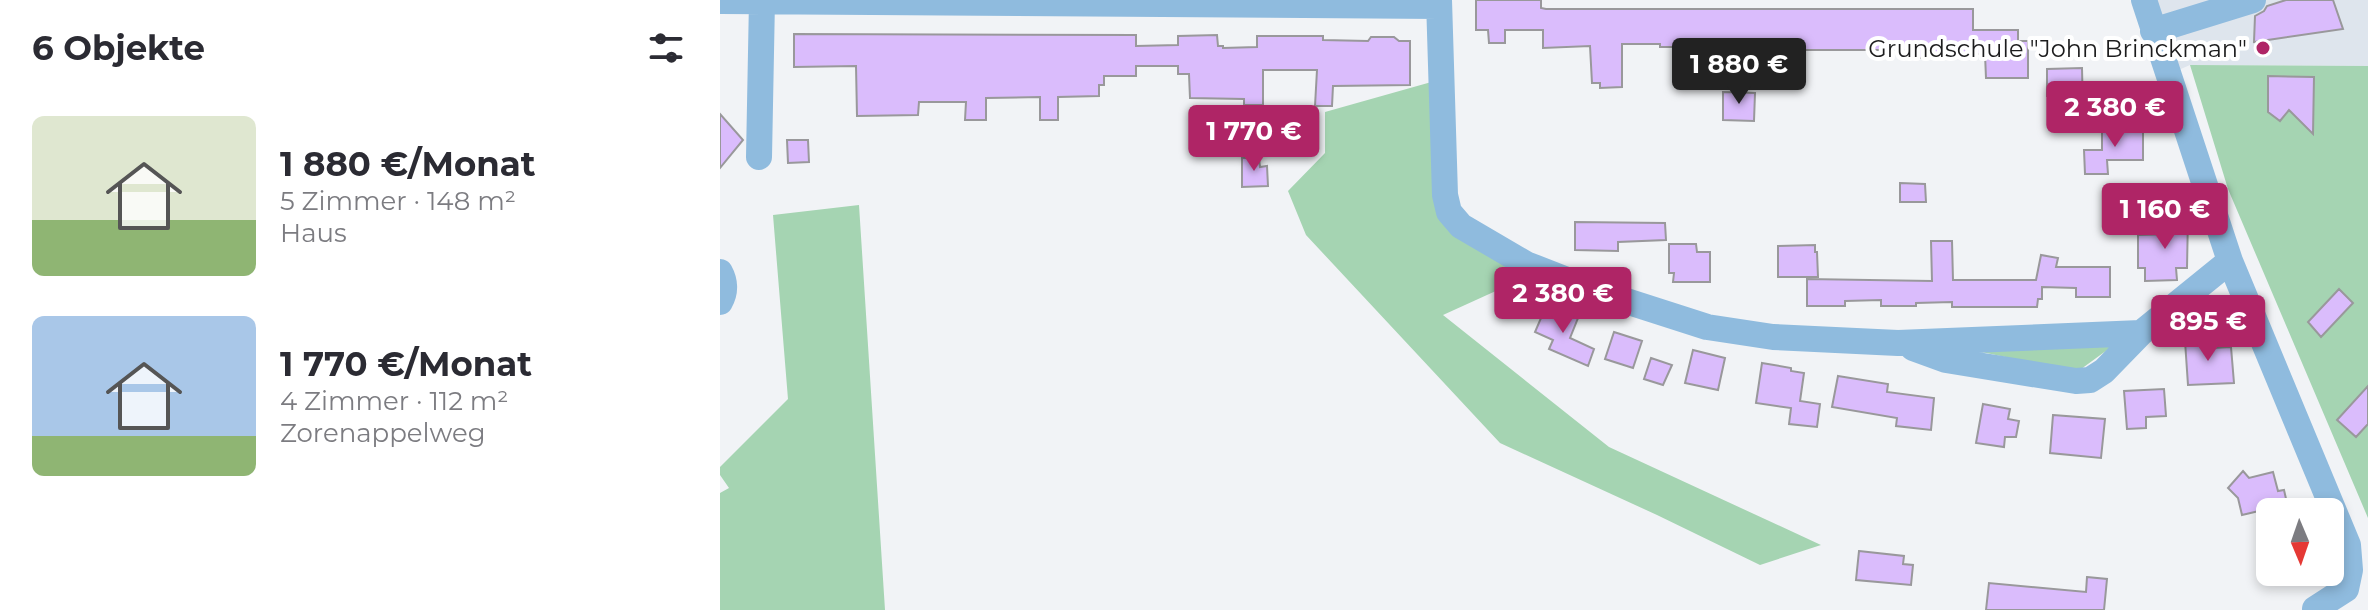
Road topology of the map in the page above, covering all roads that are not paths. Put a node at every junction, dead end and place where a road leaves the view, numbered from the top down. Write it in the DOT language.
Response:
graph roads {
  1 [pos="2144,0"];
  2 [pos="2253,0"];
  3 [pos="720,1"];
  4 [pos="762,1"];
  5 [pos="1439,3"];
  6 [pos="2153,31"];
  7 [pos="759,157"];
  8 [pos="2230,261"];
  9 [pos="720,272"];
  10 [pos="720,302"];
  11 [pos="2141,333"];
  12 [pos="1898,343"];
  13 [pos="2315,609"];
  1 -- 6 [label="street"];
  2 -- 6 [label="street"];
  3 -- 4 [label="street"];
  4 -- 5 [label="street"];
  4 -- 7 [label="street"];
  5 -- 12 [label="street"];
  6 -- 8 [label="street"];
  8 -- 11 [label="street"];
  8 -- 13 [label="street"];
  9 -- 10 [label="street"];
  11 -- 12 [label="street"];
  11 -- 12 [label="street"];
}
